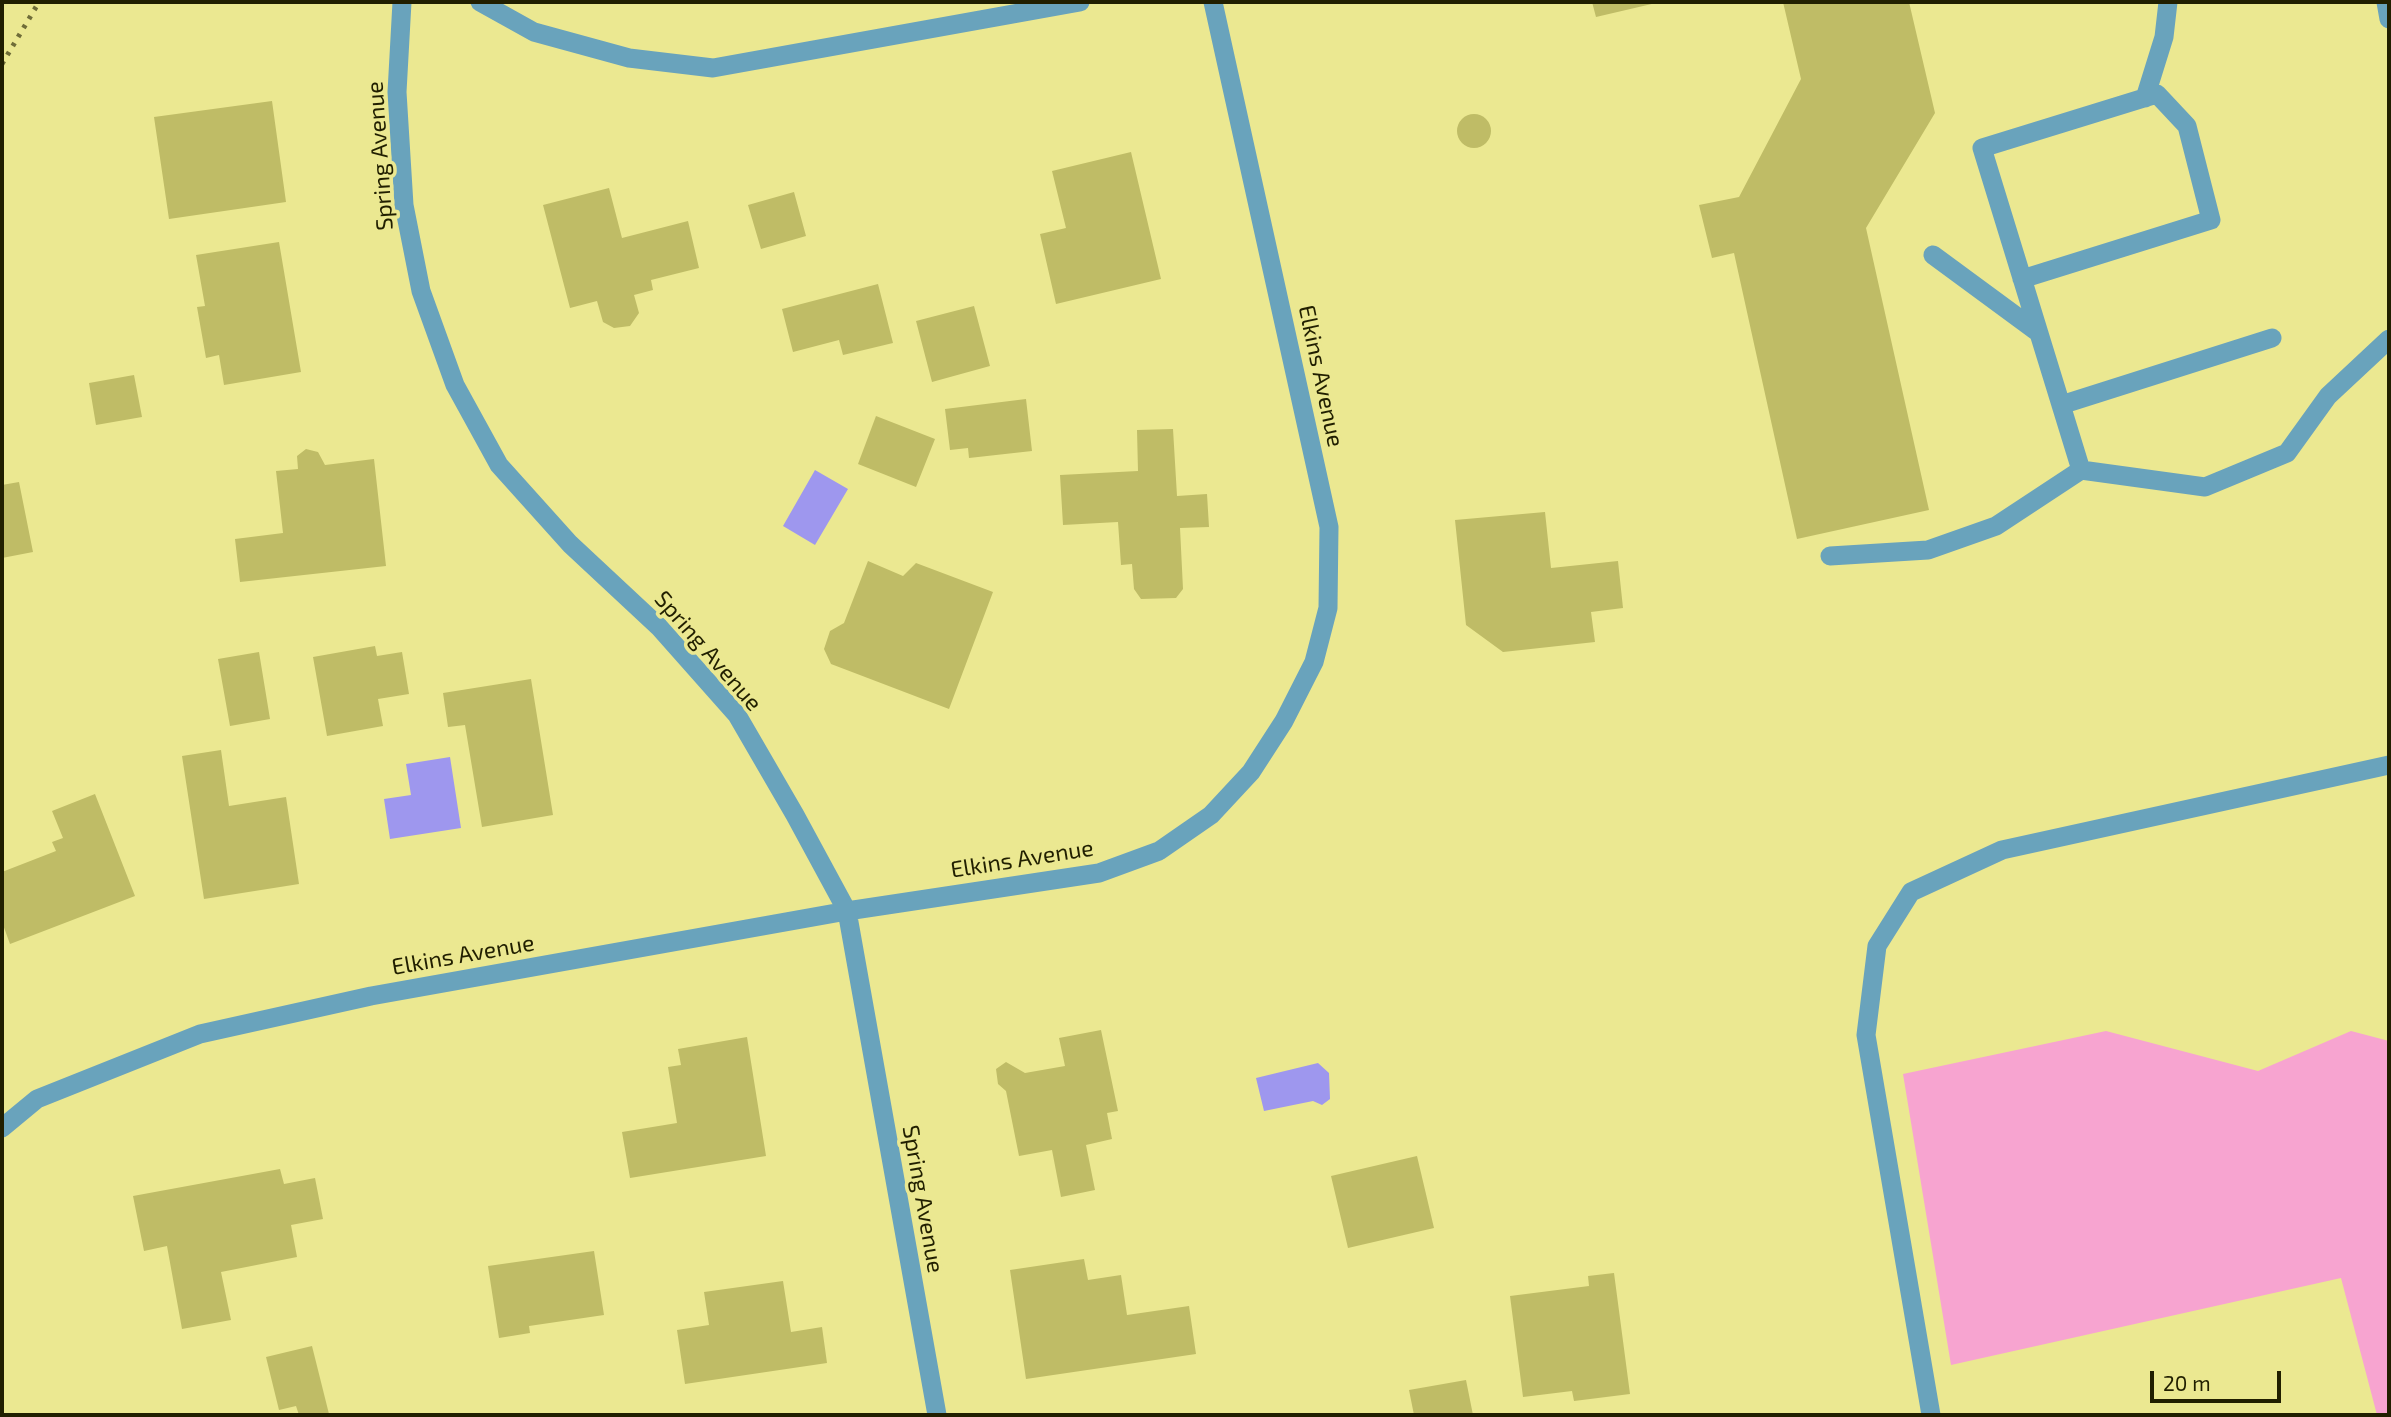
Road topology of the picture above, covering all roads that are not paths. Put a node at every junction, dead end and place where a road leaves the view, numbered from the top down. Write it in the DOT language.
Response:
graph roads {
  1 [pos="402,2"];
  2 [pos="480,2"];
  3 [pos="1080,2"];
  4 [pos="1213,2"];
  5 [pos="2168,2"];
  6 [pos="2386,2"];
  7 [pos="2389,19"];
  8 [pos="2145,98"];
  9 [pos="1933,255"];
  10 [pos="2022,279"];
  11 [pos="2039,333"];
  12 [pos="2272,338"];
  13 [pos="2389,339"];
  14 [pos="2061,405"];
  15 [pos="2081,470"];
  16 [pos="1830,555"];
  17 [pos="2389,765"];
  18 [pos="847,911"];
  19 [pos="2,1128"];
  20 [pos="936,1415"];
  21 [pos="1931,1415"];
  1 -- 18 [label="street, Spring Avenue"];
  2 -- 3 [label="street"];
  4 -- 18 [label="street, Elkins Avenue"];
  5 -- 8 [label="street"];
  6 -- 7 [label="street"];
  8 -- 10 [label="street"];
  8 -- 10 [label="street"];
  9 -- 11 [label="street"];
  10 -- 11 [label="street"];
  11 -- 14 [label="street"];
  12 -- 14 [label="street"];
  13 -- 15 [label="street"];
  14 -- 15 [label="street"];
  15 -- 16 [label="street"];
  17 -- 21 [label="street"];
  18 -- 19 [label="street, Elkins Avenue"];
  18 -- 20 [label="street, Spring Avenue"];
}
